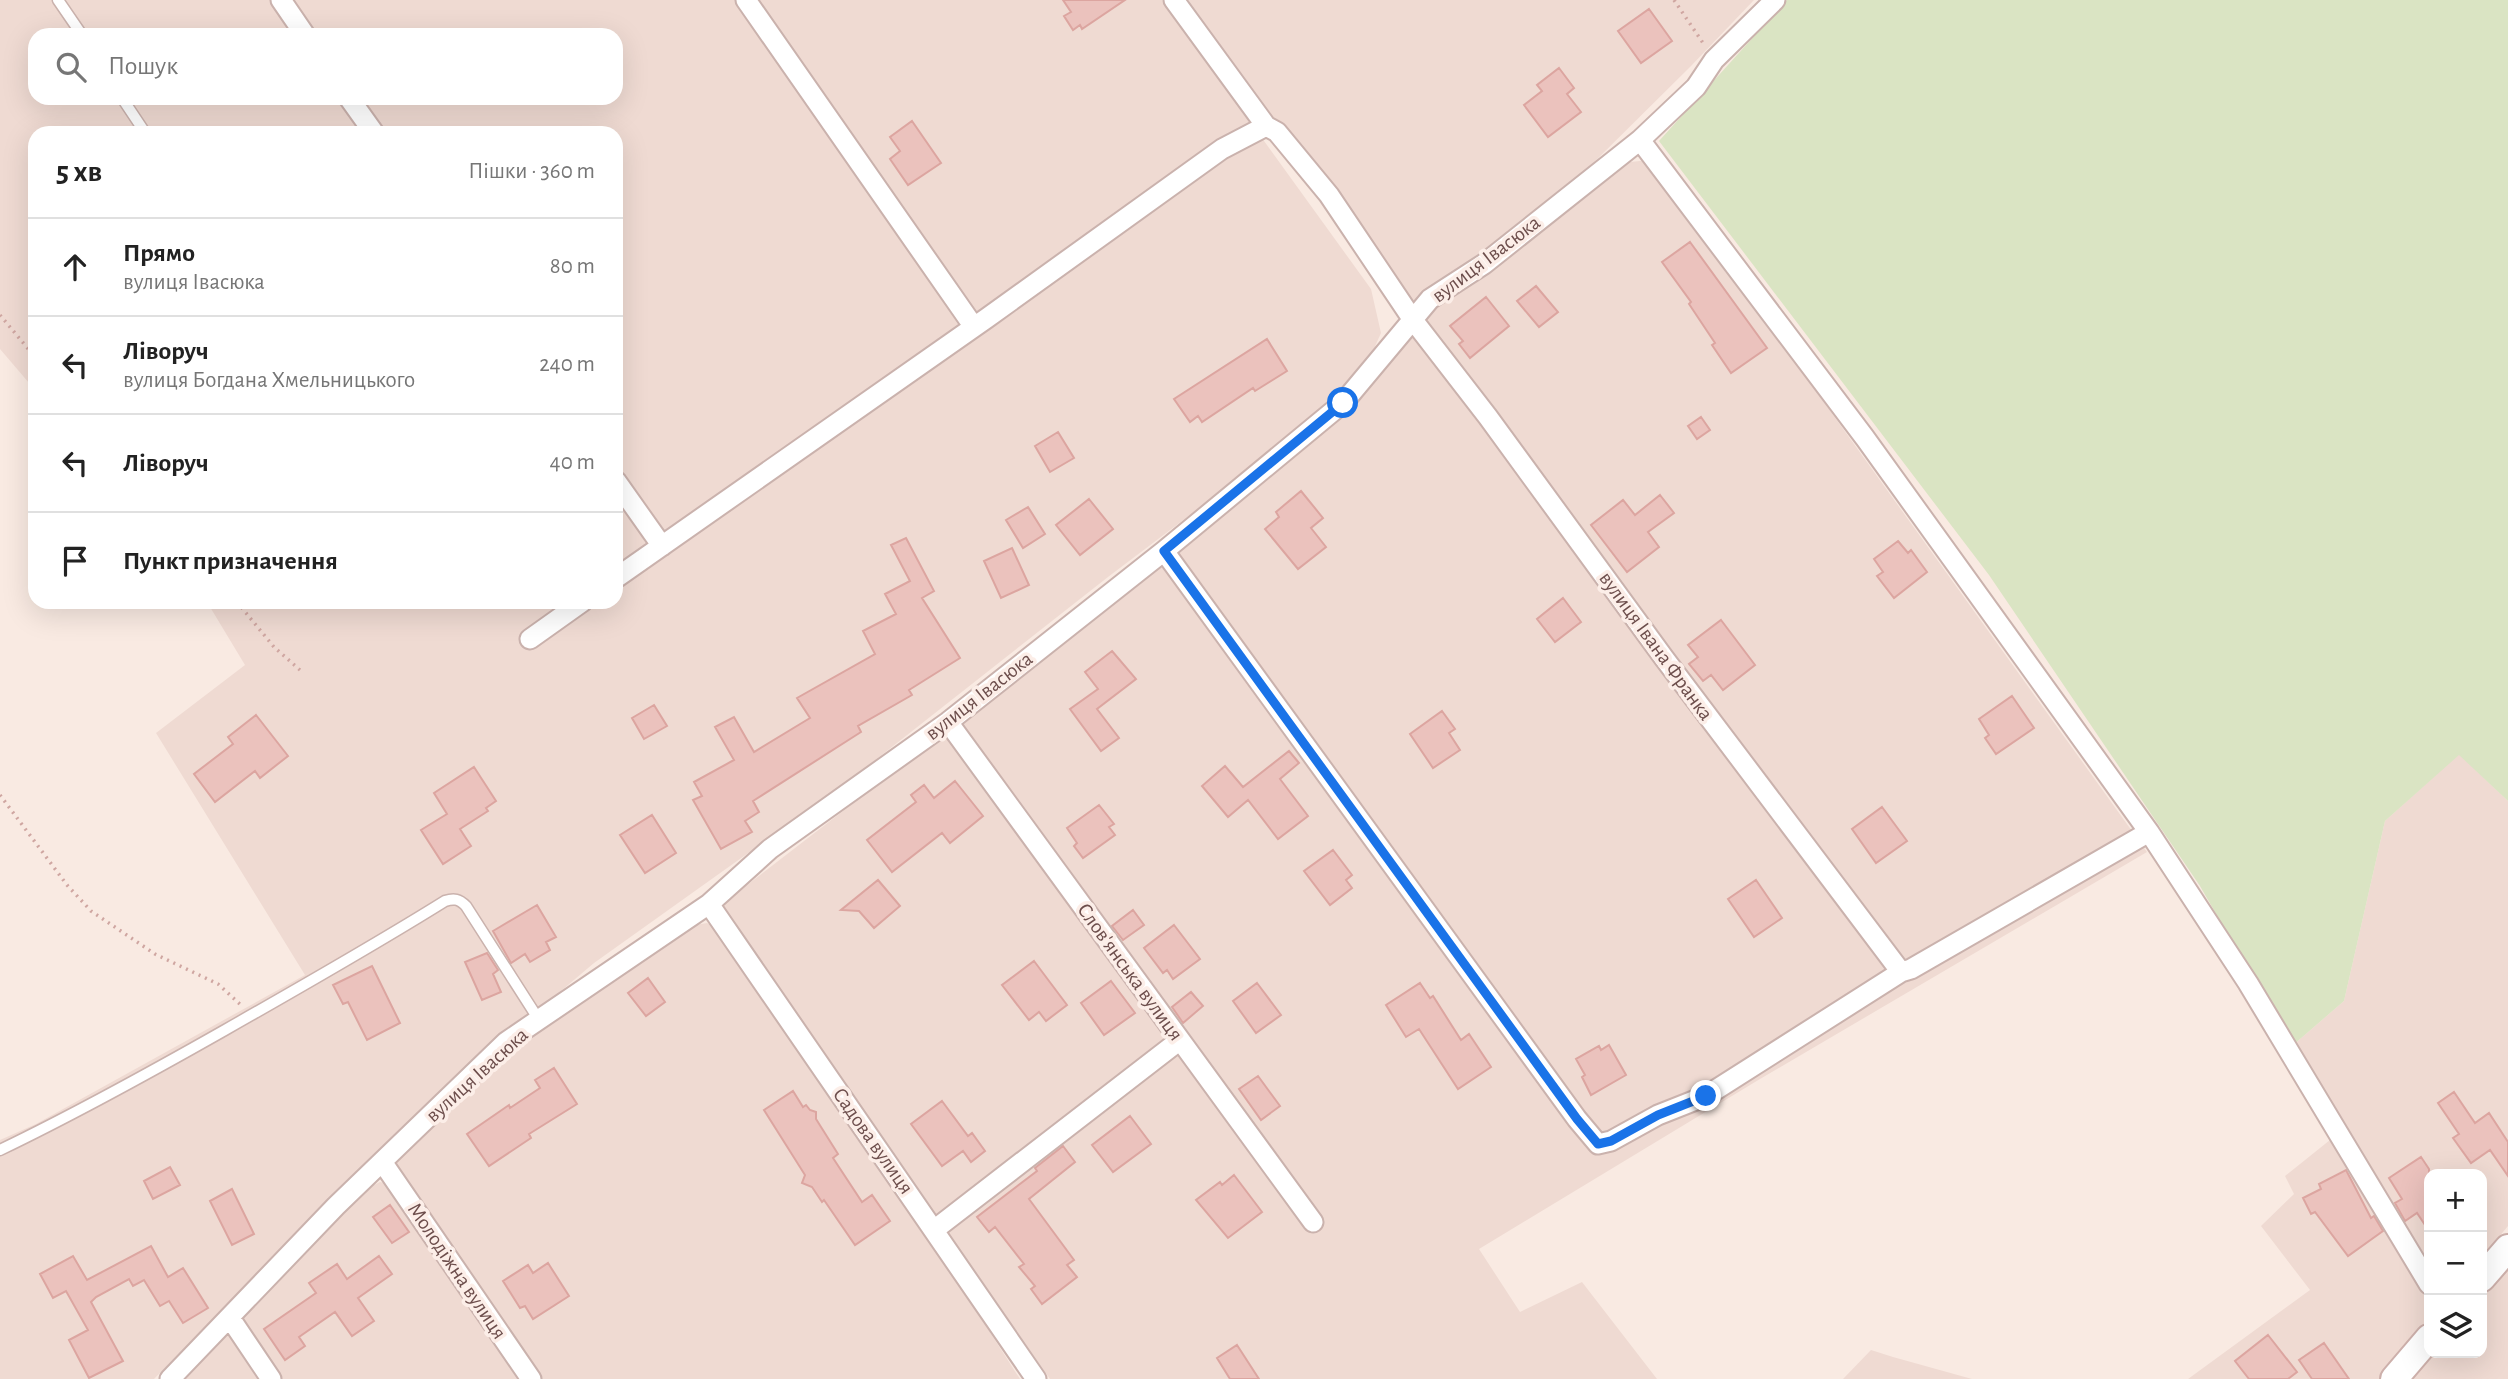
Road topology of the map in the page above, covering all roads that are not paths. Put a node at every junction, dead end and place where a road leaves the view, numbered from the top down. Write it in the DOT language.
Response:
graph roads {
  1 [pos="58,0"];
  2 [pos="281,0"];
  3 [pos="746,0"];
  4 [pos="1174,0"];
  5 [pos="1775,0"];
  6 [pos="77,28"];
  7 [pos="300,28"];
  8 [pos="127,105"];
  9 [pos="354,105"];
  10 [pos="141,126"];
  11 [pos="369,126"];
  12 [pos="1266,126"];
  13 [pos="1640,141"];
  14 [pos="1413,320"];
  15 [pos="974,327"];
  16 [pos="623,491"];
  17 [pos="662,546"];
  18 [pos="1164,551"];
  19 [pos="623,574"];
  20 [pos="572,609"];
  21 [pos="530,639"];
  22 [pos="947,722"];
  23 [pos="2149,832"];
  24 [pos="709,904"];
  25 [pos="1901,972"];
  26 [pos="539,1020"];
  27 [pos="1180,1040"];
  28 [pos="0,1150"];
  29 [pos="383,1163"];
  30 [pos="1313,1222"];
  31 [pos="934,1230"];
  32 [pos="2508,1248"];
  33 [pos="2487,1272"];
  34 [pos="2424,1276"];
  35 [pos="230,1318"];
  36 [pos="2424,1344"];
  37 [pos="170,1379"];
  38 [pos="271,1379"];
  39 [pos="531,1379"];
  40 [pos="1035,1379"];
  41 [pos="2394,1379"];
  1 -- 6 [label="lane"];
  2 -- 7 [label="street"];
  3 -- 15 [label="street"];
  4 -- 12 [label="street, вулиця Івана Франка"];
  5 -- 13 [label="street, вулиця Івасюка"];
  8 -- 10 [label="lane"];
  9 -- 11 [label="street"];
  12 -- 14 [label="street, вулиця Івана Франка"];
  12 -- 15 [label="street"];
  13 -- 14 [label="street, вулиця Івасюка"];
  13 -- 23 [label="street"];
  14 -- 18 [label="street, вулиця Івасюка"];
  14 -- 25 [label="street, вулиця Івана Франка"];
  15 -- 17 [label="street"];
  16 -- 17 [label="street"];
  17 -- 19 [label="street"];
  18 -- 22 [label="street, вулиця Івасюка"];
  18 -- 25 [label="street"];
  20 -- 21 [label="street"];
  22 -- 24 [label="street, вулиця Івасюка"];
  22 -- 27 [label="street, Слов'янська вулиця"];
  23 -- 25 [label="street"];
  23 -- 34 [label="street"];
  24 -- 26 [label="street, вулиця Івасюка"];
  24 -- 31 [label="street, Садова вулиця"];
  26 -- 28 [label="lane"];
  26 -- 29 [label="street, вулиця Івасюка"];
  27 -- 30 [label="street, Слов'янська вулиця"];
  27 -- 31 [label="street"];
  29 -- 35 [label="street, вулиця Івасюка"];
  29 -- 39 [label="street, Молодіжна вулиця"];
  31 -- 40 [label="street, Садова вулиця"];
  32 -- 33 [label="street"];
  35 -- 37 [label="street, вулиця Івасюка"];
  35 -- 38 [label="street"];
  36 -- 41 [label="street"];
}
